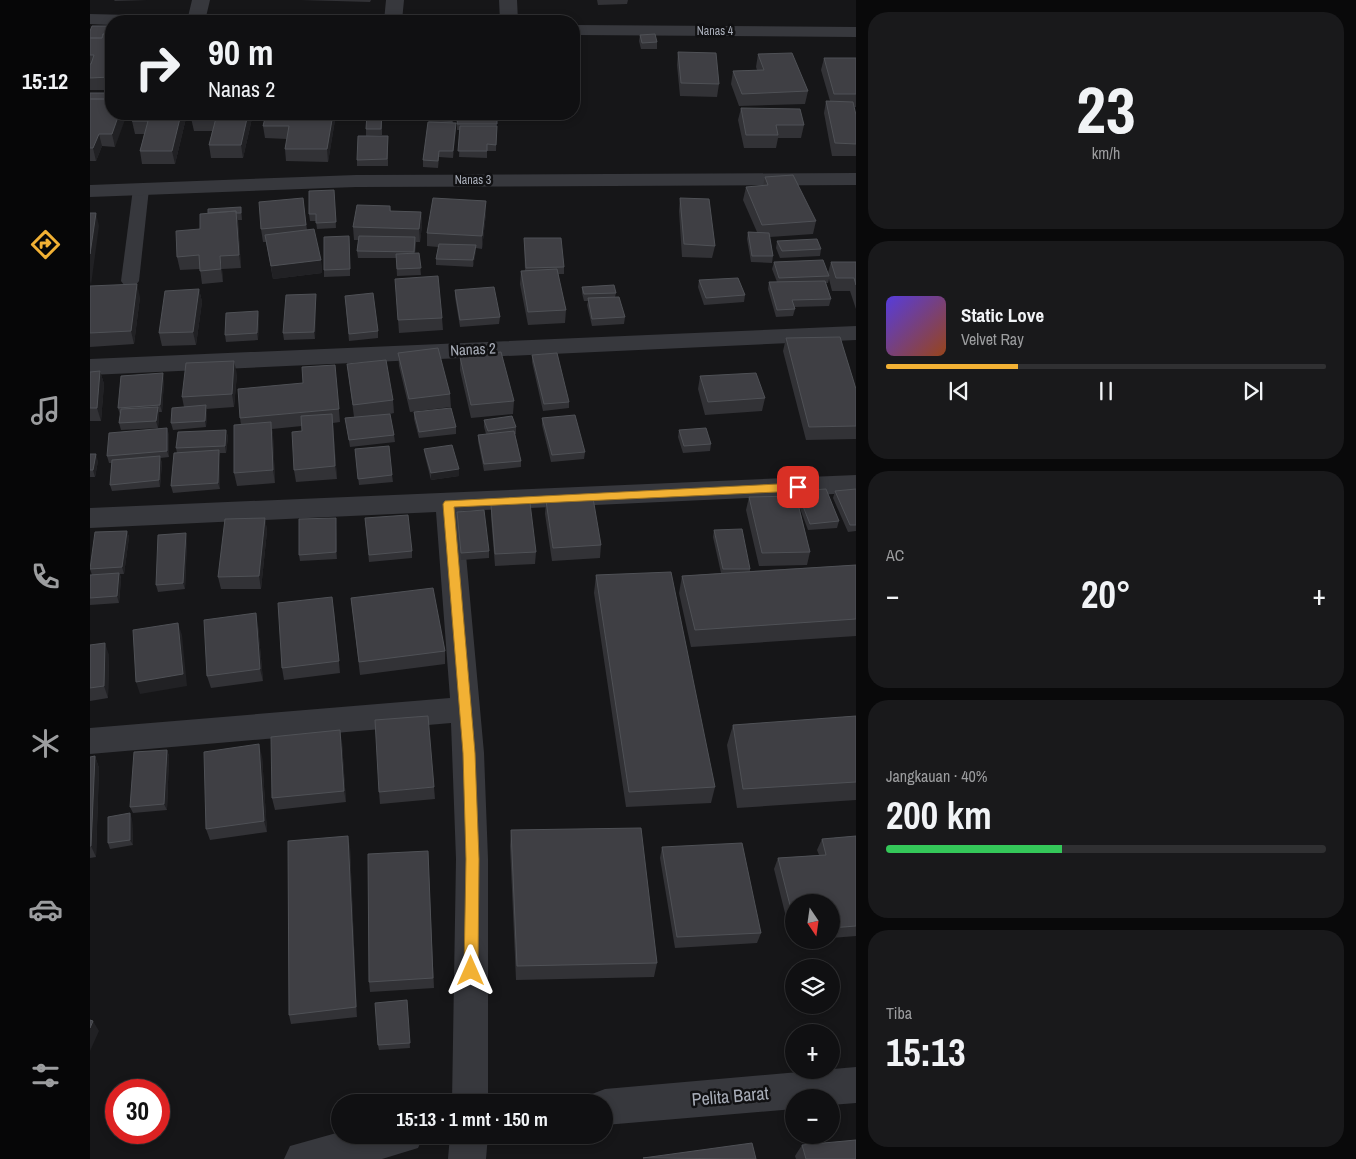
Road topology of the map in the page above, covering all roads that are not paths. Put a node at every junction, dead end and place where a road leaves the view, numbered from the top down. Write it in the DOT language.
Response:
graph roads {
  1 [pos="200,0"];
  2 [pos="395,0"];
  3 [pos="508,0"];
  4 [pos="197,15"];
  5 [pos="394,15"];
  6 [pos="509,15"];
  7 [pos="90,19"];
  8 [pos="105,19"];
  9 [pos="580,30"];
  10 [pos="856,32"];
  11 [pos="856,179"];
  12 [pos="141,189"];
  13 [pos="90,191"];
  14 [pos="130,281"];
  15 [pos="856,333"];
  16 [pos="90,367"];
  17 [pos="856,484"];
  18 [pos="448,504"];
  19 [pos="90,518"];
  20 [pos="465,709"];
  21 [pos="90,741"];
  22 [pos="856,1085"];
  23 [pos="470,1094"];
  24 [pos="613,1106"];
  25 [pos="367,1144"];
  26 [pos="468,1144"];
  27 [pos="304,1159"];
  28 [pos="467,1159"];
  1 -- 4 [label="street"];
  2 -- 5 [label="street"];
  3 -- 6 [label="street"];
  7 -- 8 [label="street"];
  9 -- 10 [label="street, Nanas 4"];
  11 -- 12 [label="street, Nanas 3"];
  12 -- 13 [label="street, Nanas 3"];
  12 -- 14 [label="lane"];
  15 -- 16 [label="street, Nanas 2"];
  17 -- 18 [label="street"];
  18 -- 19 [label="street"];
  18 -- 20 [label="street"];
  20 -- 21 [label="street"];
  20 -- 23 [label="street"];
  22 -- 24 [label="street, Pelita Barat"];
  25 -- 27 [label="street"];
  26 -- 28 [label="street"];
}
